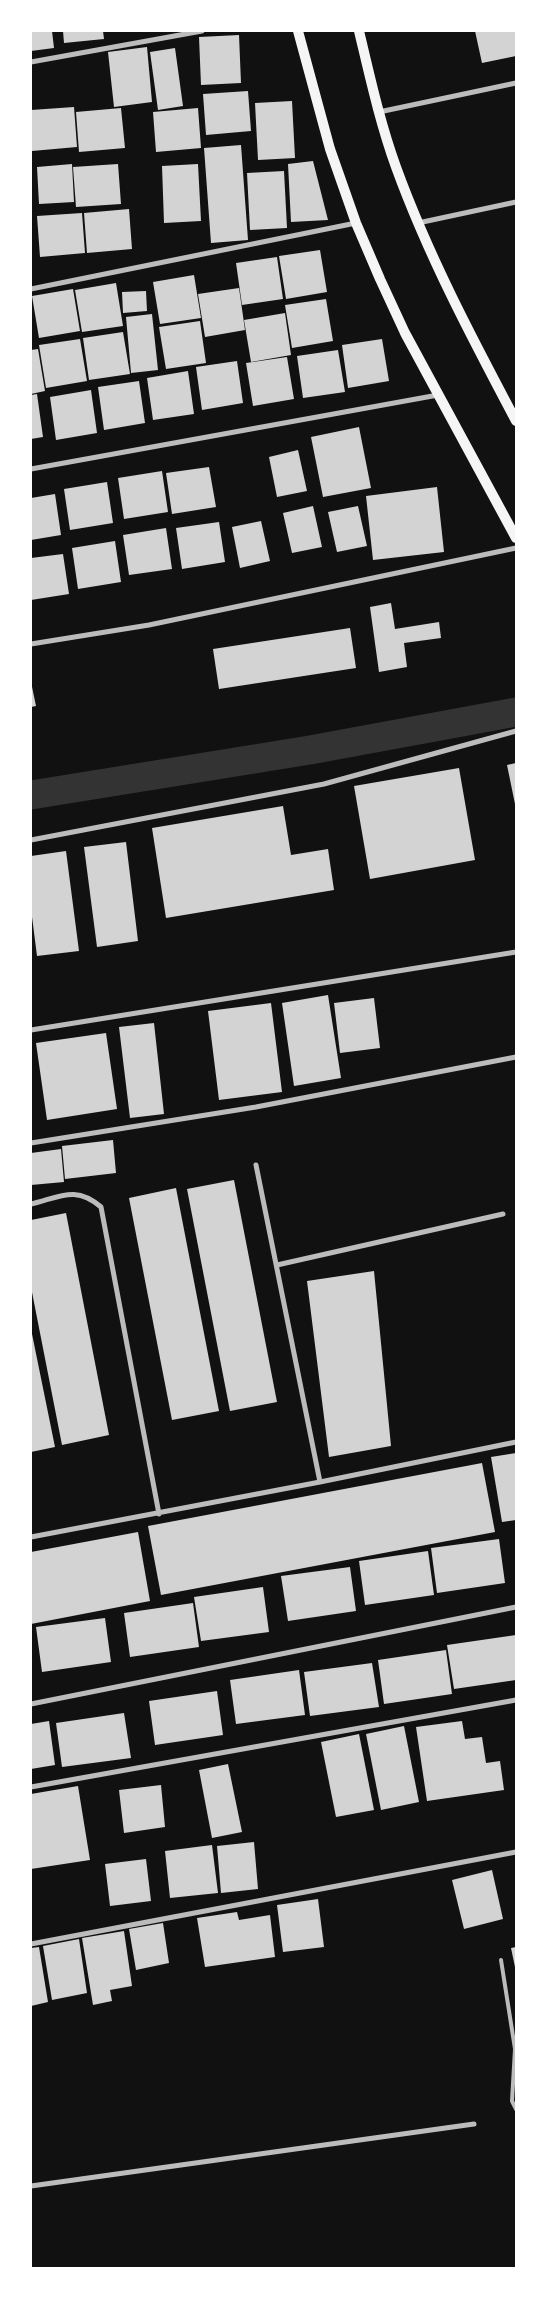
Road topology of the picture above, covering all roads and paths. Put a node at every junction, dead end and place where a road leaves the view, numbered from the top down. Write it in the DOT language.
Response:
graph roads {
  1 [pos="202,31"];
  2 [pos="298,31"];
  3 [pos="359,31"];
  4 [pos="31,62"];
  5 [pos="516,83"];
  6 [pos="379,112"];
  7 [pos="516,202"];
  8 [pos="356,223"];
  9 [pos="418,223"];
  10 [pos="31,289"];
  11 [pos="438,395"];
  12 [pos="516,421"];
  13 [pos="31,469"];
  14 [pos="516,538"];
  15 [pos="516,548"];
  16 [pos="31,644"];
  17 [pos="516,731"];
  18 [pos="31,840"];
  19 [pos="516,952"];
  20 [pos="31,1030"];
  21 [pos="516,1057"];
  22 [pos="31,1143"];
  23 [pos="256,1165"];
  24 [pos="31,1204"];
  25 [pos="503,1214"];
  26 [pos="277,1265"];
  27 [pos="516,1442"];
  28 [pos="320,1482"];
  29 [pos="159,1514"];
  30 [pos="31,1537"];
  31 [pos="516,1607"];
  32 [pos="516,1700"];
  33 [pos="31,1704"];
  34 [pos="31,1787"];
  35 [pos="516,1852"];
  36 [pos="31,1944"];
  37 [pos="501,1960"];
  38 [pos="516,2109"];
  39 [pos="474,2124"];
  40 [pos="31,2186"];
  1 -- 4 [label="street"];
  2 -- 8 [label="main road"];
  3 -- 6 [label="main road"];
  5 -- 6 [label="street"];
  6 -- 9 [label="main road"];
  7 -- 9 [label="street"];
  8 -- 10 [label="street"];
  8 -- 11 [label="main road"];
  9 -- 12 [label="main road"];
  11 -- 13 [label="street"];
  11 -- 14 [label="main road"];
  15 -- 16 [label="street"];
  17 -- 18 [label="street"];
  19 -- 20 [label="street"];
  21 -- 22 [label="street"];
  23 -- 26 [label="street"];
  24 -- 29 [label="street"];
  25 -- 26 [label="street"];
  26 -- 28 [label="street"];
  27 -- 28 [label="street"];
  28 -- 29 [label="street"];
  29 -- 30 [label="street"];
  31 -- 33 [label="street"];
  32 -- 34 [label="street"];
  35 -- 36 [label="street"];
  37 -- 38 [label="lane"];
  39 -- 40 [label="street"];
}
